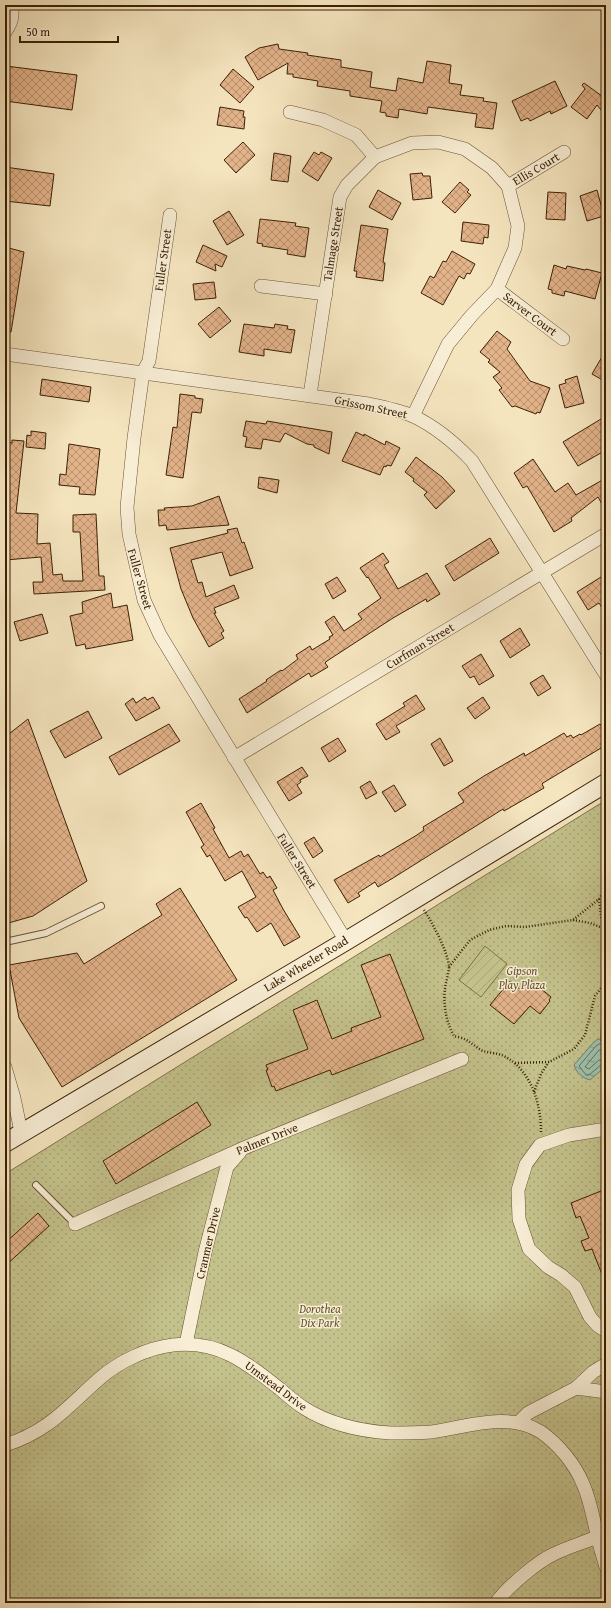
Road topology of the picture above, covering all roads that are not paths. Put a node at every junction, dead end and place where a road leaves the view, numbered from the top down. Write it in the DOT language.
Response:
graph roads {
  1 [pos="15,6"];
  2 [pos="5,32"];
  3 [pos="290,112"];
  4 [pos="564,152"];
  5 [pos="375,157"];
  6 [pos="508,186"];
  7 [pos="170,215"];
  8 [pos="261,286"];
  9 [pos="496,289"];
  10 [pos="326,294"];
  11 [pos="563,339"];
  12 [pos="5,354"];
  13 [pos="144,372"];
  14 [pos="310,395"];
  15 [pos="413,416"];
  16 [pos="606,534"];
  17 [pos="542,573"];
  18 [pos="606,674"];
  19 [pos="234,758"];
  20 [pos="606,783"];
  21 [pos="101,906"];
  22 [pos="346,940"];
  23 [pos="5,942"];
  24 [pos="462,1059"];
  25 [pos="5,1067"];
  26 [pos="606,1131"];
  27 [pos="22,1132"];
  28 [pos="5,1143"];
  29 [pos="244,1148"];
  30 [pos="36,1186"];
  31 [pos="75,1224"];
  32 [pos="606,1331"];
  33 [pos="186,1344"];
  34 [pos="606,1364"];
  35 [pos="576,1388"];
  36 [pos="606,1392"];
  37 [pos="518,1423"];
  38 [pos="5,1445"];
  39 [pos="597,1537"];
  40 [pos="606,1567"];
  41 [pos="496,1603"];
  1 -- 2 [label="street"];
  3 -- 5 [label="street"];
  4 -- 6 [label="street, Ellis Court"];
  5 -- 6 [label="street, Talmage Street"];
  5 -- 10 [label="street, Talmage Street"];
  6 -- 9 [label="street, Talmage Street"];
  7 -- 13 [label="street, Fuller Street"];
  8 -- 10 [label="street"];
  9 -- 11 [label="street, Sarver Court"];
  9 -- 15 [label="street, Talmage Street"];
  10 -- 14 [label="street, Talmage Street"];
  12 -- 13 [label="street, Grissom Street"];
  13 -- 14 [label="street, Grissom Street"];
  13 -- 19 [label="street, Fuller Street"];
  14 -- 15 [label="street, Grissom Street"];
  15 -- 17 [label="street, Grissom Street"];
  16 -- 17 [label="street, Curfman Street"];
  17 -- 18 [label="street, Grissom Street"];
  17 -- 19 [label="street, Curfman Street"];
  19 -- 22 [label="street, Fuller Street"];
  20 -- 22 [label="main road, Lake Wheeler Road"];
  21 -- 23 [label="lane"];
  22 -- 27 [label="main road, Lake Wheeler Road"];
  24 -- 29 [label="street, Palmer Drive"];
  25 -- 27 [label="street"];
  26 -- 32 [label="street"];
  27 -- 28 [label="main road, Lake Wheeler Road"];
  29 -- 31 [label="street, Palmer Drive"];
  29 -- 33 [label="street, Cranmer Drive"];
  30 -- 31 [label="lane"];
  33 -- 37 [label="street, Umstead Drive"];
  33 -- 38 [label="street, Umstead Drive"];
  34 -- 35 [label="street"];
  35 -- 36 [label="street"];
  35 -- 37 [label="street"];
  37 -- 39 [label="street, Umstead Drive"];
  39 -- 40 [label="street, Umstead Drive"];
  39 -- 41 [label="street"];
}
